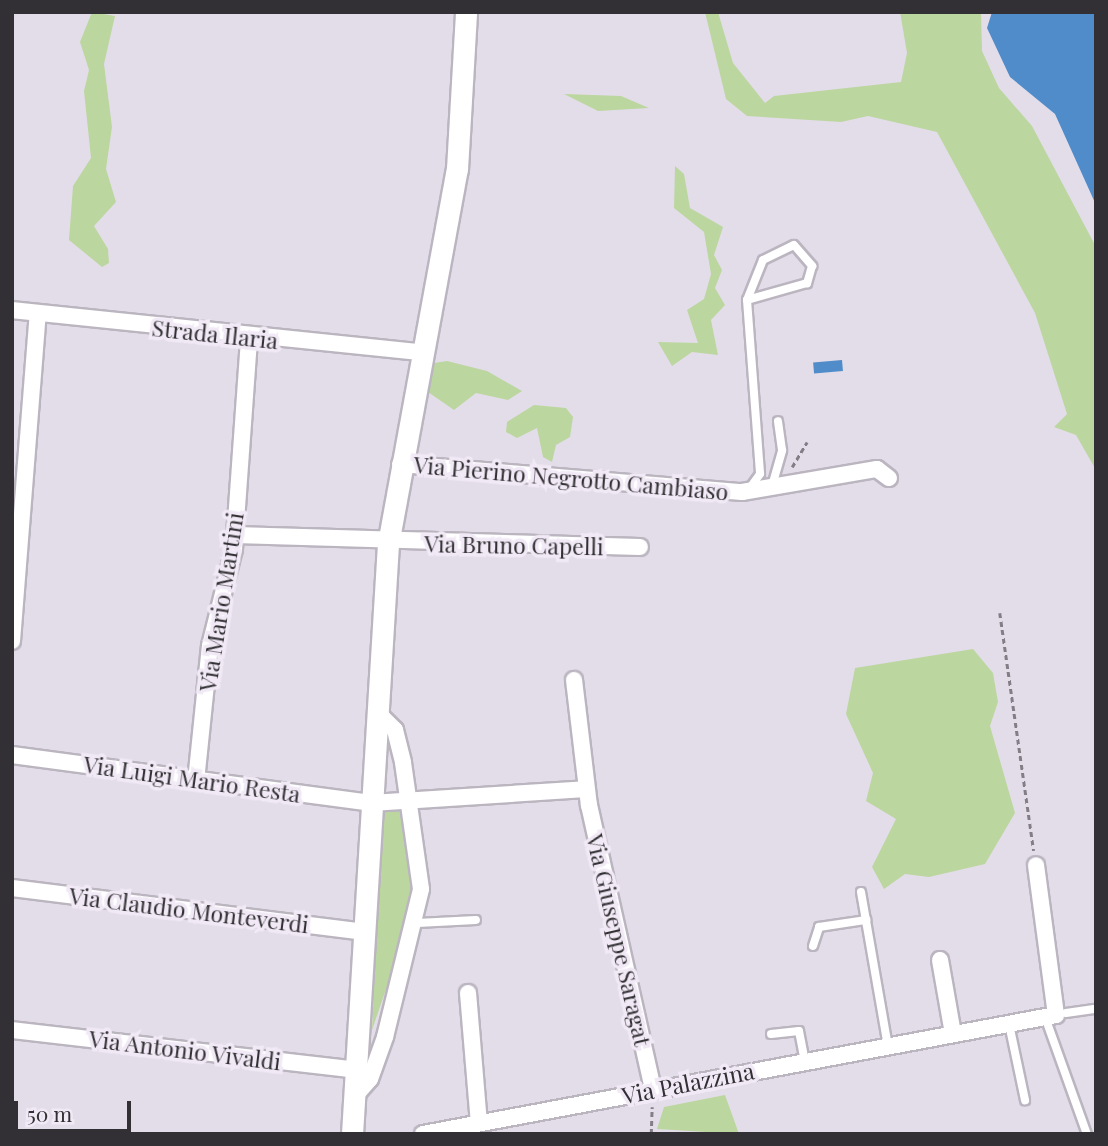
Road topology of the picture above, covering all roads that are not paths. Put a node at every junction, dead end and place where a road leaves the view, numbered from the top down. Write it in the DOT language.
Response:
graph roads {
  1 [pos="466,12"];
  2 [pos="747,300"];
  3 [pos="12,310"];
  4 [pos="38,314"];
  5 [pos="249,339"];
  6 [pos="419,352"];
  7 [pos="778,421"];
  8 [pos="400,464"];
  9 [pos="888,478"];
  10 [pos="775,488"];
  11 [pos="742,492"];
  12 [pos="235,535"];
  13 [pos="388,544"];
  14 [pos="640,547"];
  15 [pos="12,641"];
  16 [pos="574,680"];
  17 [pos="377,712"];
  18 [pos="12,755"];
  19 [pos="196,780"];
  20 [pos="586,789"];
  21 [pos="371,803"];
  22 [pos="411,804"];
  23 [pos="1036,865"];
  24 [pos="12,888"];
  25 [pos="861,892"];
  26 [pos="475,920"];
  27 [pos="866,920"];
  28 [pos="417,923"];
  29 [pos="365,935"];
  30 [pos="813,946"];
  31 [pos="940,960"];
  32 [pos="468,993"];
  33 [pos="1096,1009"];
  34 [pos="1057,1015"];
  35 [pos="1009,1024"];
  36 [pos="12,1030"];
  37 [pos="771,1034"];
  38 [pos="953,1034"];
  39 [pos="888,1046"];
  40 [pos="805,1061"];
  41 [pos="357,1070"];
  42 [pos="653,1090"];
  43 [pos="355,1096"];
  44 [pos="1025,1100"];
  45 [pos="479,1123"];
  46 [pos="352,1134"];
  47 [pos="423,1134"];
  48 [pos="1087,1134"];
  1 -- 6 [label="street, Via Pierino Negrotto Cambiaso"];
  2 -- 2 [label="lane"];
  2 -- 11 [label="lane"];
  3 -- 4 [label="street, Strada Ilaria"];
  4 -- 5 [label="street, Strada Ilaria"];
  4 -- 15 [label="street"];
  5 -- 6 [label="street, Strada Ilaria"];
  5 -- 12 [label="street, Via Mario Martini"];
  6 -- 8 [label="street, Via Pierino Negrotto Cambiaso"];
  7 -- 10 [label="lane"];
  8 -- 11 [label="street, Via Pierino Negrotto Cambiaso"];
  8 -- 13 [label="street, Via Pierino Negrotto Cambiaso"];
  9 -- 10 [label="street, Via Pierino Negrotto Cambiaso"];
  10 -- 11 [label="street, Via Pierino Negrotto Cambiaso"];
  12 -- 13 [label="street, Via Bruno Capelli"];
  12 -- 19 [label="street, Via Mario Martini"];
  13 -- 14 [label="street, Via Bruno Capelli"];
  13 -- 17 [label="street, Via Pierino Negrotto Cambiaso"];
  16 -- 20 [label="street, Via Giuseppe Saragat"];
  17 -- 21 [label="street, Via Pierino Negrotto Cambiaso"];
  17 -- 22 [label="street, Via Pierino Negrotto Cambiaso"];
  18 -- 19 [label="street, Via Luigi Mario Resta"];
  19 -- 21 [label="street, Via Luigi Mario Resta"];
  20 -- 22 [label="street"];
  20 -- 42 [label="street, Via Giuseppe Saragat"];
  21 -- 22 [label="street"];
  21 -- 29 [label="street, Via Pierino Negrotto Cambiaso"];
  22 -- 28 [label="street, Via Pierino Negrotto Cambiaso"];
  23 -- 34 [label="street"];
  24 -- 29 [label="street, Via Claudio Monteverdi"];
  25 -- 27 [label="lane"];
  26 -- 28 [label="lane"];
  27 -- 30 [label="lane"];
  27 -- 39 [label="lane"];
  28 -- 43 [label="street, Via Pierino Negrotto Cambiaso"];
  29 -- 41 [label="street, Via Pierino Negrotto Cambiaso"];
  31 -- 38 [label="street"];
  32 -- 45 [label="street"];
  33 -- 34 [label="lane"];
  34 -- 35 [label="street, Via Palazzina"];
  34 -- 48 [label="lane"];
  35 -- 38 [label="street, Via Palazzina"];
  35 -- 44 [label="lane"];
  36 -- 41 [label="street, Via Antonio Vivaldi"];
  37 -- 40 [label="lane"];
  38 -- 39 [label="street, Via Palazzina"];
  39 -- 40 [label="street, Via Palazzina"];
  40 -- 42 [label="street, Via Palazzina"];
  41 -- 43 [label="street, Via Pierino Negrotto Cambiaso"];
  42 -- 45 [label="street, Via Palazzina"];
  43 -- 46 [label="street, Via Pierino Negrotto Cambiaso"];
  45 -- 47 [label="street, Via Palazzina"];
}
